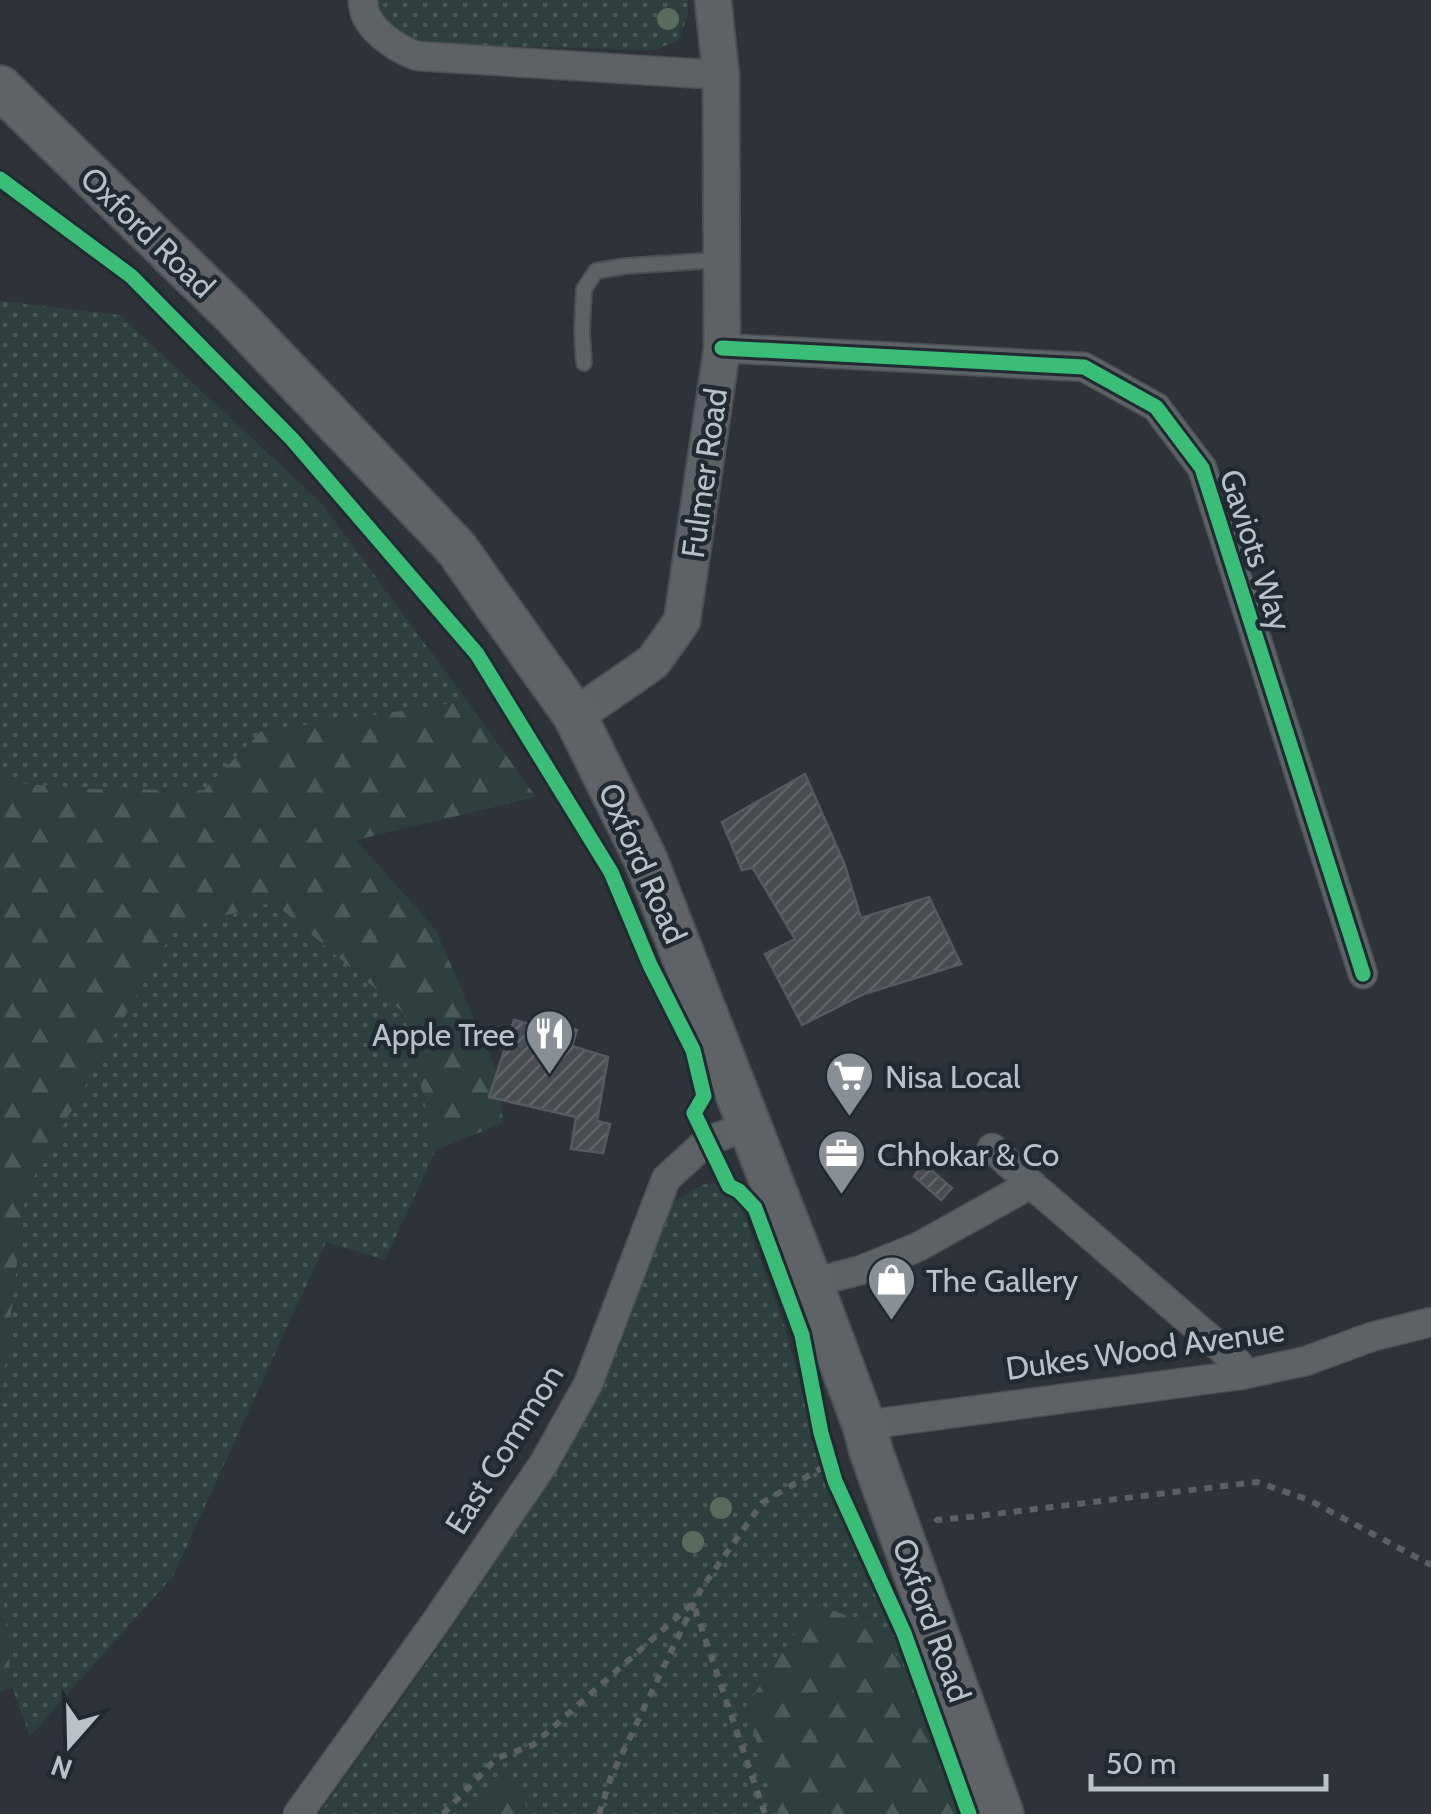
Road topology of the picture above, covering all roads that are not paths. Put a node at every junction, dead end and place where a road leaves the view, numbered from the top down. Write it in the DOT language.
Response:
graph roads {
  1 [pos="363,0"];
  2 [pos="713,0"];
  3 [pos="720,76"];
  4 [pos="0,87"];
  5 [pos="723,260"];
  6 [pos="722,348"];
  7 [pos="584,363"];
  8 [pos="575,716"];
  9 [pos="1363,974"];
  10 [pos="749,1125"];
  11 [pos="992,1148"];
  12 [pos="1031,1184"];
  13 [pos="811,1284"];
  14 [pos="1431,1322"];
  15 [pos="1241,1375"];
  16 [pos="868,1440"];
  17 [pos="298,1814"];
  18 [pos="1002,1814"];
  1 -- 3 [label="street"];
  2 -- 3 [label="street, Fulmer Road"];
  3 -- 5 [label="street, Fulmer Road"];
  4 -- 8 [label="main road, Oxford Road"];
  5 -- 6 [label="street, Fulmer Road"];
  5 -- 7 [label="lane"];
  6 -- 8 [label="street, Fulmer Road"];
  6 -- 9 [label="street, Gaviots Way"];
  8 -- 10 [label="main road, Oxford Road"];
  10 -- 13 [label="main road, Oxford Road"];
  10 -- 17 [label="street, East Common"];
  11 -- 12 [label="street"];
  12 -- 13 [label="street"];
  12 -- 15 [label="street"];
  13 -- 16 [label="main road, Oxford Road"];
  14 -- 15 [label="street, Dukes Wood Avenue"];
  15 -- 16 [label="street, Dukes Wood Avenue"];
  16 -- 18 [label="main road, Oxford Road"];
}
